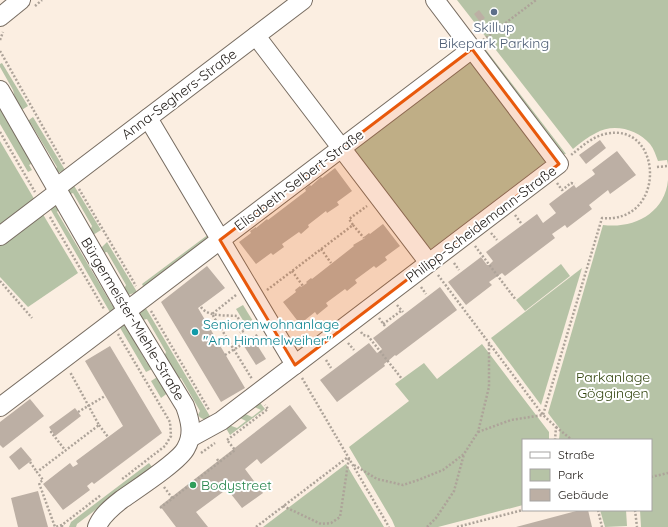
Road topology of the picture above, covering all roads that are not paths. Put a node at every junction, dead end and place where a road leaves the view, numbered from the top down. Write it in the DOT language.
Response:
graph roads {
  1 [pos="21,0"];
  2 [pos="303,0"];
  3 [pos="435,0"];
  4 [pos="2,25"];
  5 [pos="256,36"];
  6 [pos="472,49"];
  7 [pos="0,90"];
  8 [pos="148,118"];
  9 [pos="341,148"];
  10 [pos="57,190"];
  11 [pos="0,236"];
  12 [pos="220,240"];
  13 [pos="429,263"];
  14 [pos="127,311"];
  15 [pos="295,365"];
  16 [pos="0,407"];
  17 [pos="190,438"];
  18 [pos="97,527"];
  1 -- 4 [label="street"];
  2 -- 5 [label="street, Anna-Seghers-Straße"];
  3 -- 6 [label="street, Philipp-Scheidemann-Straße"];
  5 -- 8 [label="street, Anna-Seghers-Straße"];
  5 -- 9 [label="street"];
  6 -- 9 [label="street, Elisabeth-Selbert-Straße"];
  6 -- 13 [label="street, Philipp-Scheidemann-Straße"];
  7 -- 10 [label="street, Bürgermeister-Miehle-Straße"];
  8 -- 10 [label="street, Anna-Seghers-Straße"];
  8 -- 12 [label="street"];
  9 -- 12 [label="street, Elisabeth-Selbert-Straße"];
  9 -- 13 [label="street"];
  10 -- 11 [label="street, Anna-Seghers-Straße"];
  10 -- 14 [label="street, Bürgermeister-Miehle-Straße"];
  12 -- 14 [label="street, Elisabeth-Selbert-Straße"];
  12 -- 15 [label="street"];
  13 -- 15 [label="street, Philipp-Scheidemann-Straße"];
  14 -- 16 [label="street, Elisabeth-Selbert-Straße"];
  14 -- 17 [label="street, Bürgermeister-Miehle-Straße"];
  15 -- 17 [label="street, Philipp-Scheidemann-Straße"];
  17 -- 18 [label="street"];
}
